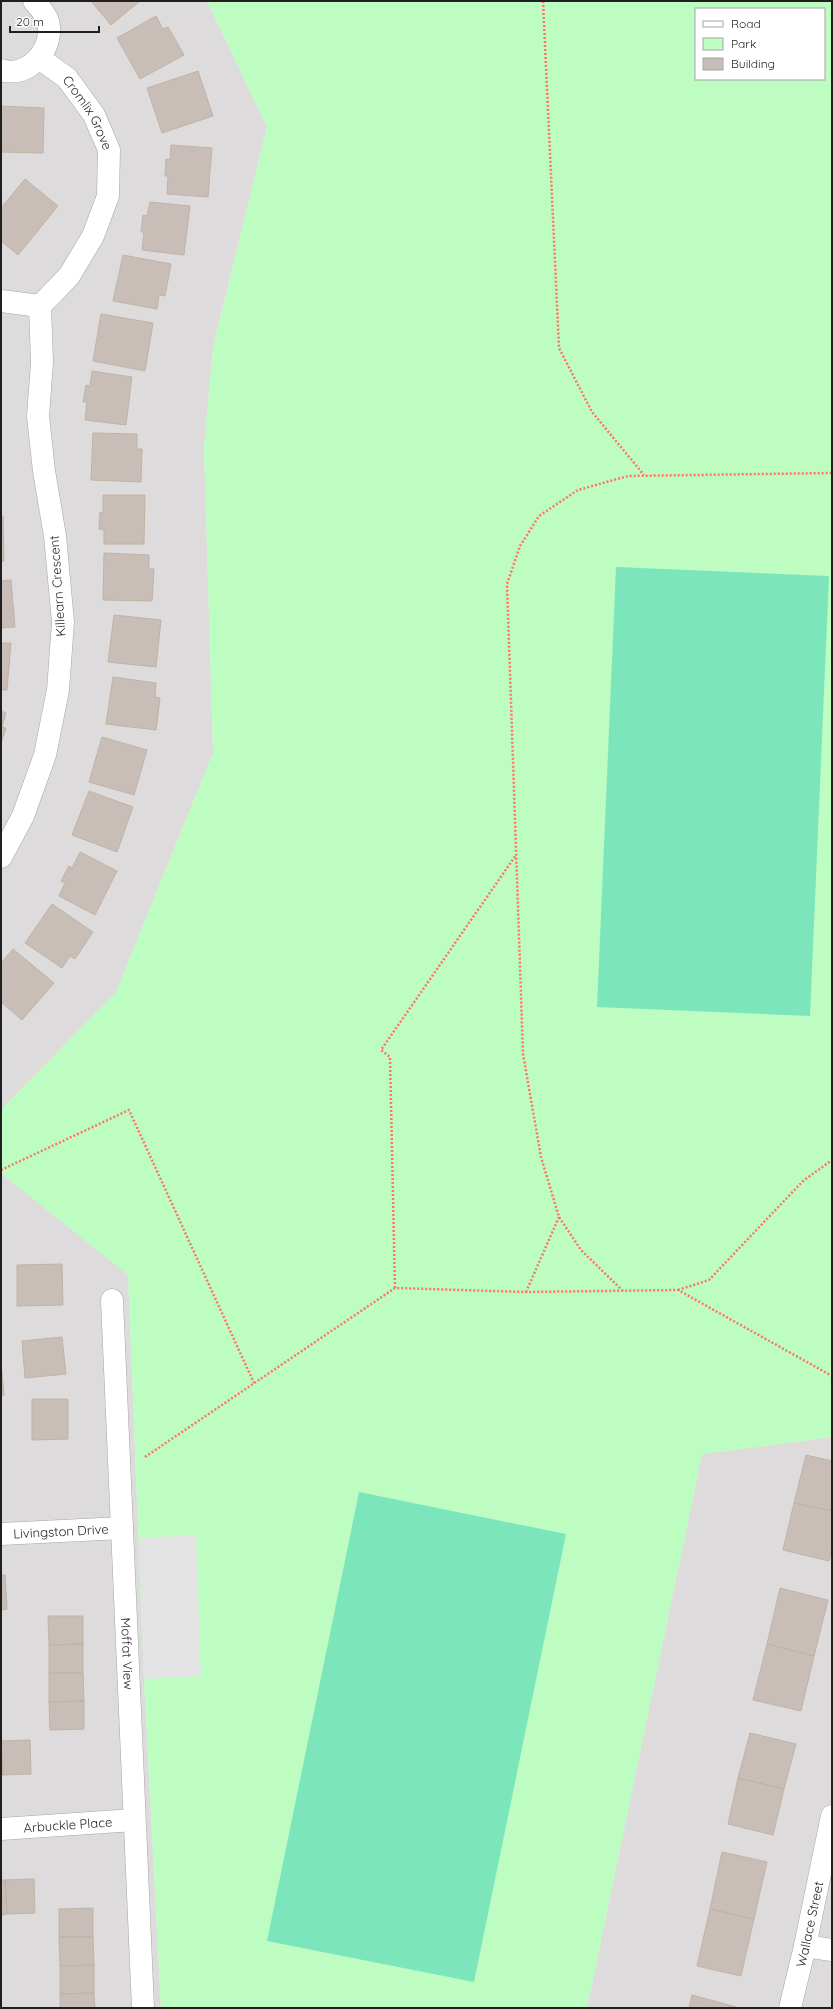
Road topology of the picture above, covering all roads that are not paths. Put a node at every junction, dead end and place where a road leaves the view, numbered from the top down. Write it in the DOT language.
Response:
graph roads {
  1 [pos="34,1"];
  2 [pos="39,58"];
  3 [pos="1,70"];
  4 [pos="1,300"];
  5 [pos="40,306"];
  6 [pos="1,857"];
  7 [pos="112,1300"];
  8 [pos="122,1528"];
  9 [pos="1,1534"];
  10 [pos="832,1816"];
  11 [pos="134,1820"];
  12 [pos="1,1829"];
  13 [pos="805,1946"];
  14 [pos="832,1950"];
  15 [pos="143,2008"];
  16 [pos="790,2008"];
  1 -- 2 [label="street"];
  2 -- 3 [label="street"];
  2 -- 5 [label="street, Cromlix Grove"];
  4 -- 5 [label="street"];
  5 -- 6 [label="street, Killearn Crescent"];
  7 -- 8 [label="street, Moffat View"];
  8 -- 9 [label="street, Livingston Drive"];
  8 -- 11 [label="street, Moffat View"];
  10 -- 13 [label="street, Wallace Street"];
  11 -- 12 [label="street, Arbuckle Place"];
  11 -- 15 [label="street, Moffat View"];
  13 -- 14 [label="street"];
  13 -- 16 [label="street, Wallace Street"];
}
